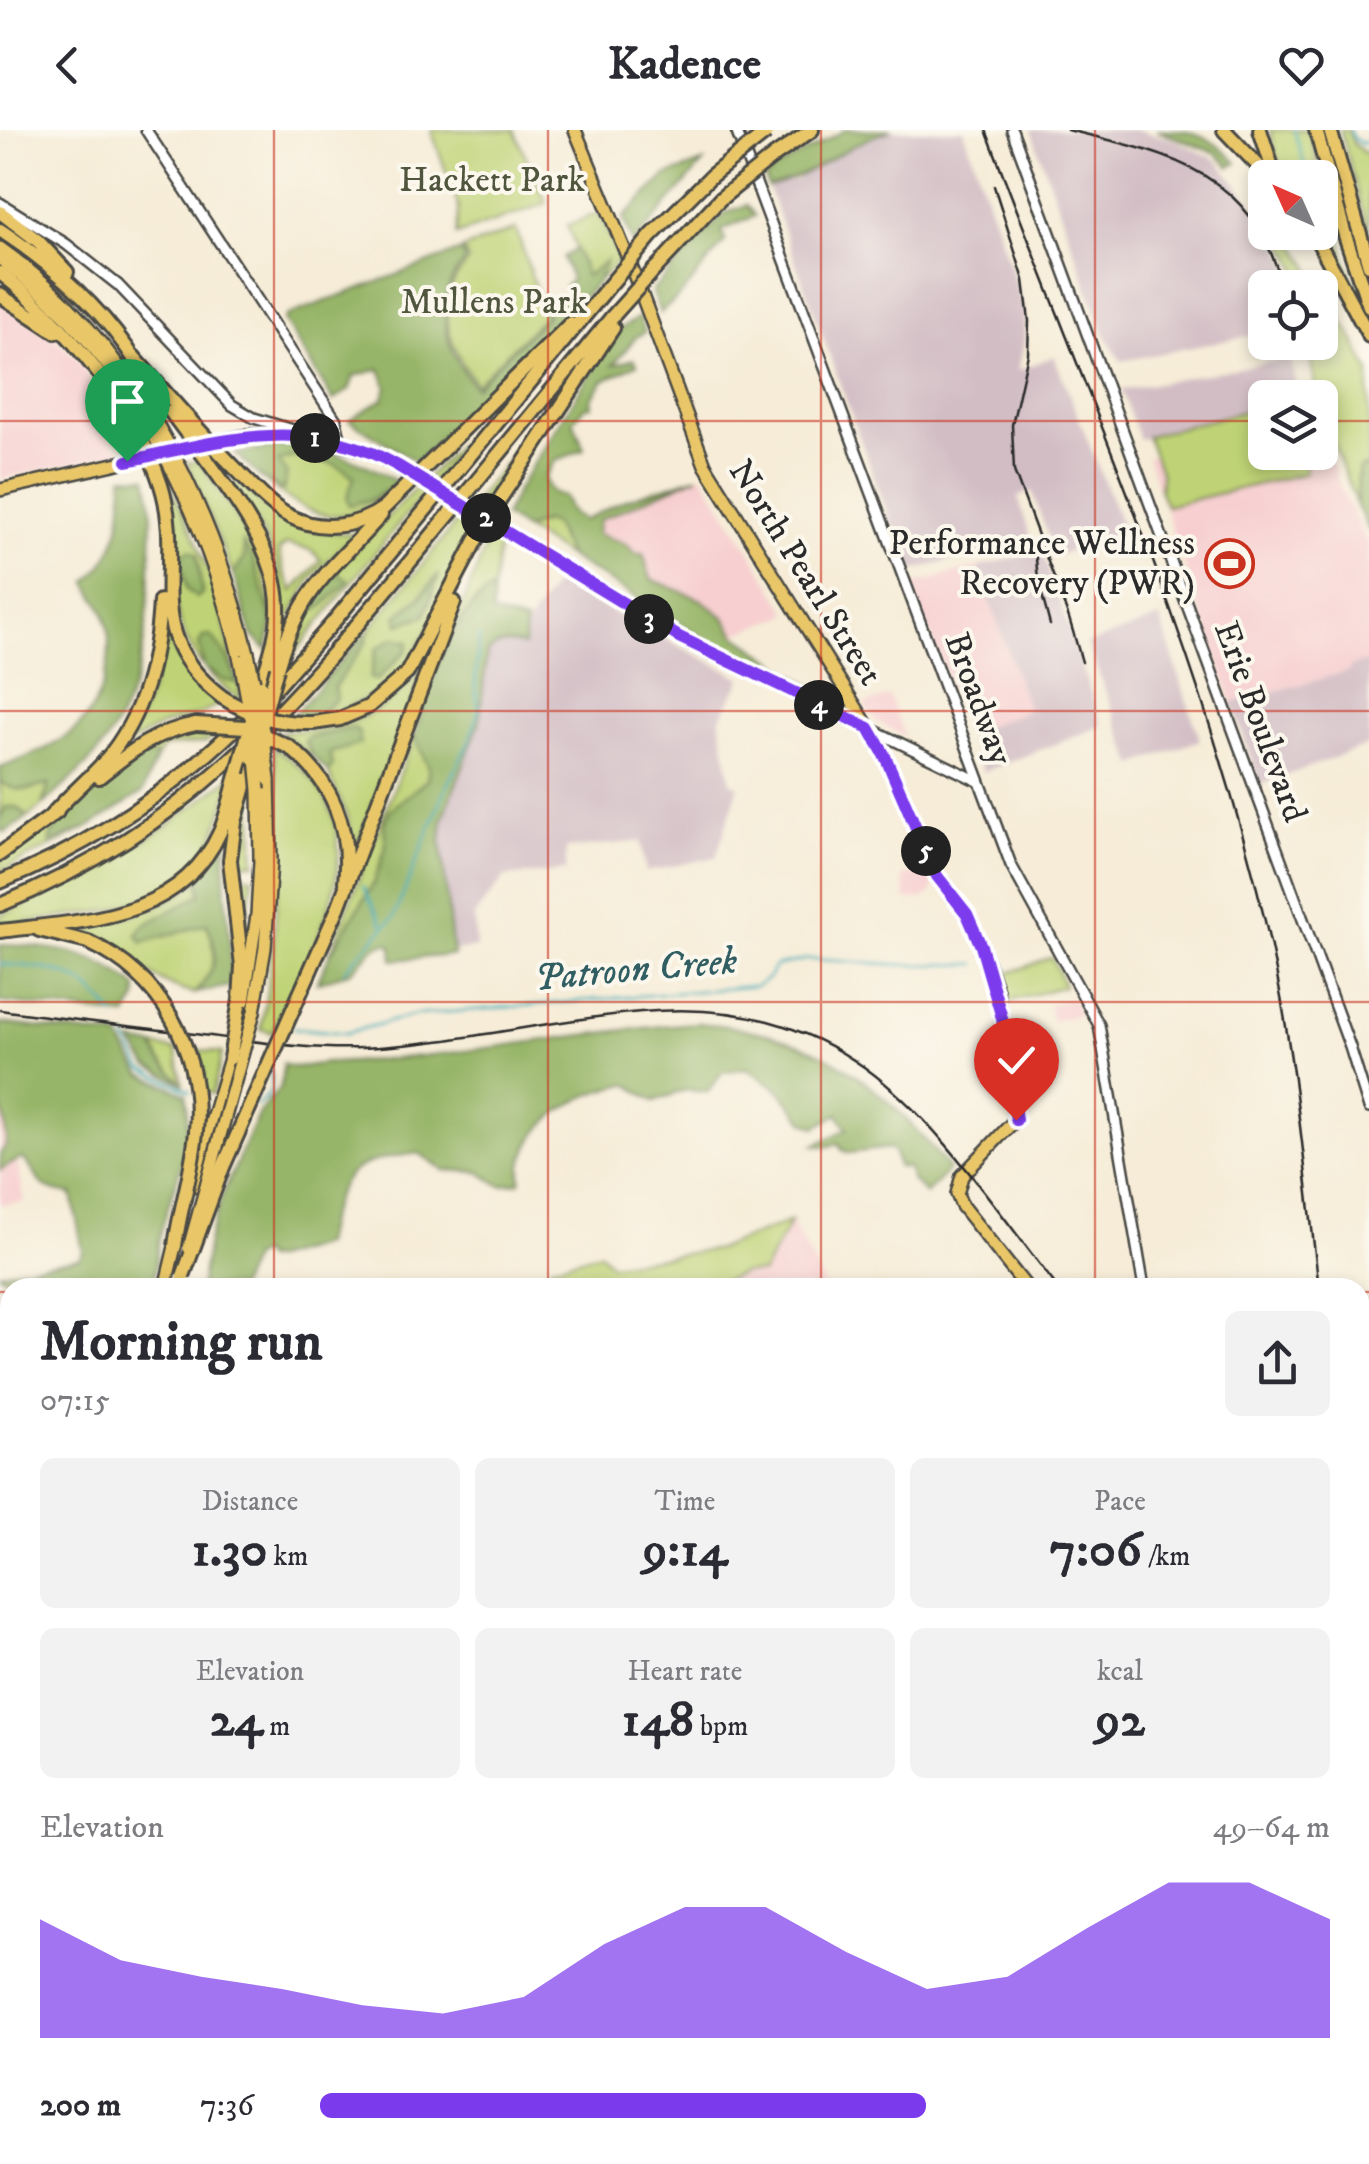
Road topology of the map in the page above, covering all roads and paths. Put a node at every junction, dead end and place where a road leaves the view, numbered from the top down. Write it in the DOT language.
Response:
graph roads {
  1 [pos="146,130"];
  2 [pos="575,130"];
  3 [pos="736,130"];
  4 [pos="812,130"];
  5 [pos="822,130"];
  6 [pos="1012,130"];
  7 [pos="1224,130"];
  8 [pos="1260,130"];
  9 [pos="1316,130"];
  10 [pos="1330,130"];
  11 [pos="768,132"];
  12 [pos="779,153"];
  13 [pos="1255,160"];
  14 [pos="1267,160"];
  15 [pos="0,203"];
  16 [pos="0,212"];
  17 [pos="0,230"];
  18 [pos="0,248"];
  19 [pos="1321,250"];
  20 [pos="0,260"];
  21 [pos="1369,265"];
  22 [pos="0,273"];
  23 [pos="0,294"];
  24 [pos="595,304"];
  25 [pos="1369,306"];
  26 [pos="616,319"];
  27 [pos="105,322"];
  28 [pos="1369,336"];
  29 [pos="132,356"];
  30 [pos="106,385"];
  31 [pos="318,438"];
  32 [pos="341,443"];
  33 [pos="0,490"];
  34 [pos="398,494"];
  35 [pos="478,536"];
  36 [pos="168,538"];
  37 [pos="244,657"];
  38 [pos="869,728"];
  39 [pos="978,780"];
  40 [pos="50,817"];
  41 [pos="0,854"];
  42 [pos="266,861"];
  43 [pos="0,882"];
  44 [pos="0,905"];
  45 [pos="338,908"];
  46 [pos="4,930"];
  47 [pos="230,1058"];
  48 [pos="1369,1108"];
  49 [pos="175,1246"];
  50 [pos="167,1278"];
  51 [pos="183,1278"];
  52 [pos="183,1278"];
  53 [pos="1019,1278"];
  54 [pos="1142,1278"];
  1 -- 32 [label="street"];
  2 -- 38 [label="main road, North Pearl Street"];
  3 -- 39 [label="street, Broadway"];
  4 -- 12 [label="highway"];
  5 -- 12 [label="highway"];
  6 -- 48 [label="street, Erie Boulevard"];
  7 -- 13 [label="highway"];
  8 -- 14 [label="highway"];
  9 -- 25 [label="highway"];
  10 -- 21 [label="highway"];
  11 -- 24 [label="highway, bridge"];
  12 -- 26 [label="highway, bridge"];
  15 -- 31 [label="street"];
  16 -- 27 [label="highway"];
  17 -- 27 [label="highway"];
  18 -- 37 [label="main road"];
  19 -- 28 [label="highway"];
  20 -- 37 [label="main road"];
  22 -- 30 [label="highway"];
  23 -- 30 [label="highway"];
  24 -- 34 [label="highway"];
  24 -- 43 [label="highway"];
  26 -- 35 [label="highway"];
  26 -- 44 [label="highway"];
  27 -- 29 [label="highway"];
  29 -- 34 [label="highway"];
  29 -- 46 [label="highway, bridge"];
  30 -- 36 [label="highway"];
  31 -- 32 [label="main road"];
  31 -- 33 [label="main road, bridge"];
  32 -- 38 [label="main road, bridge"];
  34 -- 47 [label="highway, bridge"];
  35 -- 36 [label="highway, bridge"];
  35 -- 45 [label="highway"];
  36 -- 40 [label="highway"];
  37 -- 42 [label="main road, bridge"];
  38 -- 39 [label="street"];
  38 -- 53 [label="main road, North Pearl Street"];
  39 -- 54 [label="street, Broadway"];
  40 -- 41 [label="highway"];
  40 -- 45 [label="highway, bridge"];
  42 -- 47 [label="main road, bridge"];
  42 -- 52 [label="main road, bridge"];
  45 -- 51 [label="highway, bridge"];
  46 -- 49 [label="highway, bridge"];
  47 -- 49 [label="main road, bridge"];
  49 -- 50 [label="main road"];
}
